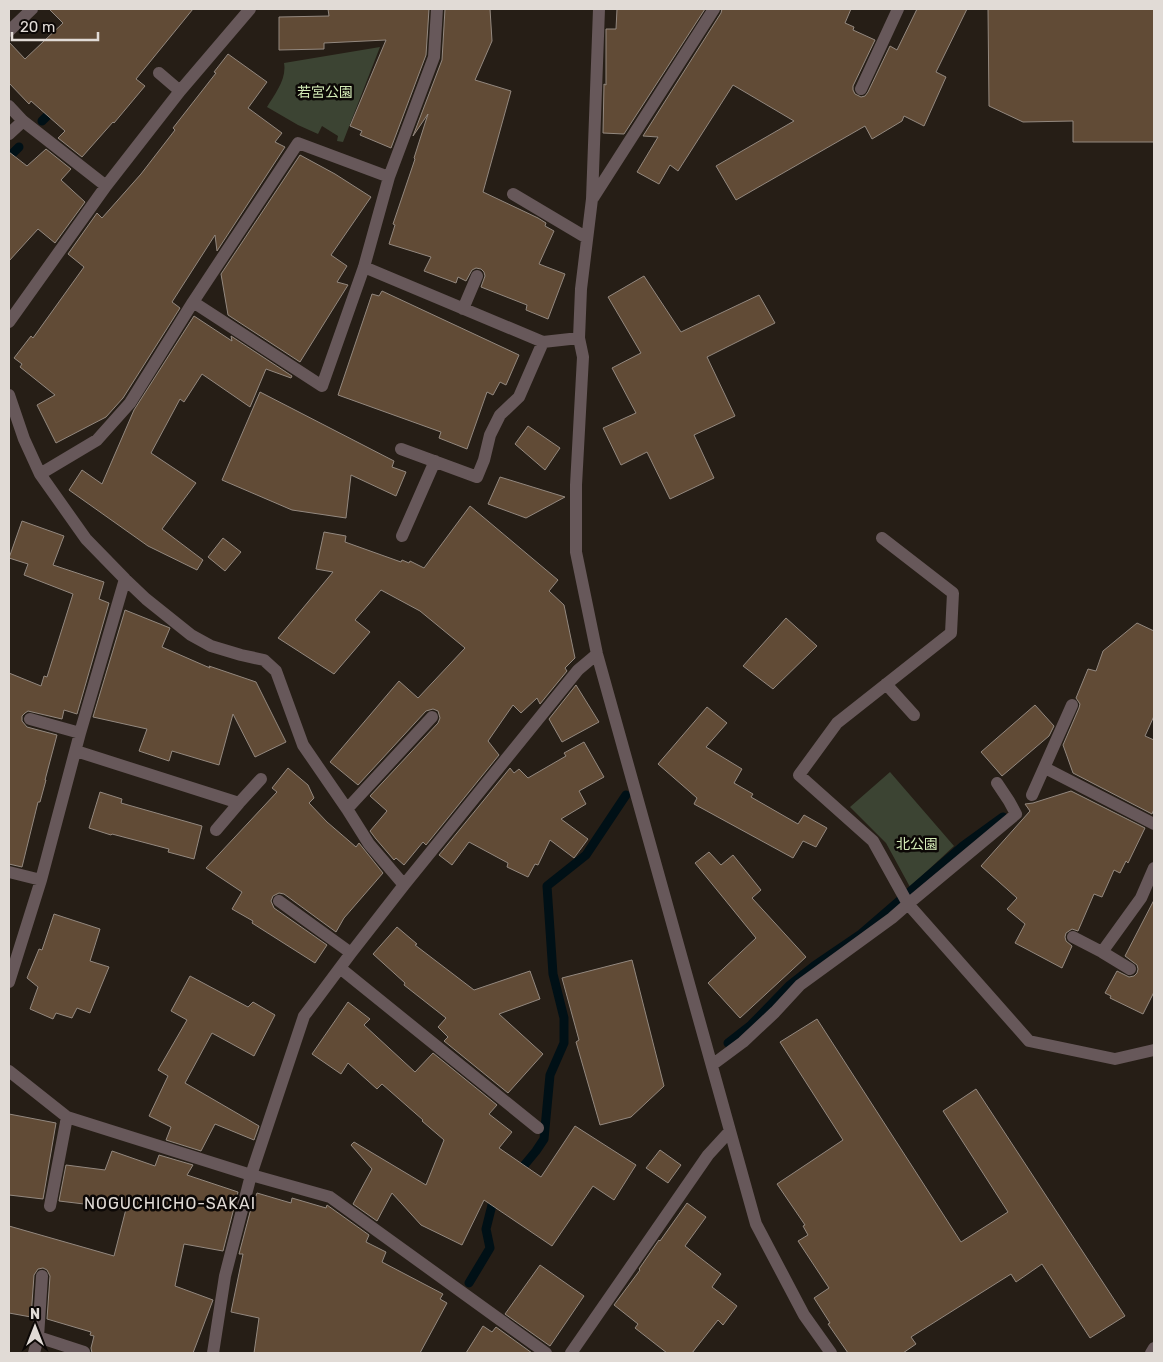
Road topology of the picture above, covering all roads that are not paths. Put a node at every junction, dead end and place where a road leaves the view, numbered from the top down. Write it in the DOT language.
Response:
graph roads {
  1 [pos="32,9"];
  2 [pos="250,9"];
  3 [pos="437,9"];
  4 [pos="599,9"];
  5 [pos="714,9"];
  6 [pos="898,9"];
  7 [pos="9,31"];
  8 [pos="159,73"];
  9 [pos="861,89"];
  10 [pos="180,91"];
  11 [pos="9,106"];
  12 [pos="24,121"];
  13 [pos="9,134"];
  14 [pos="389,177"];
  15 [pos="106,186"];
  16 [pos="514,194"];
  17 [pos="592,199"];
  18 [pos="587,238"];
  19 [pos="364,267"];
  20 [pos="478,276"];
  21 [pos="193,302"];
  22 [pos="463,309"];
  23 [pos="9,322"];
  24 [pos="580,338"];
  25 [pos="544,342"];
  26 [pos="9,395"];
  27 [pos="401,449"];
  28 [pos="435,461"];
  29 [pos="40,474"];
  30 [pos="402,536"];
  31 [pos="882,538"];
  32 [pos="126,579"];
  33 [pos="597,654"];
  34 [pos="886,684"];
  35 [pos="1072,705"];
  36 [pos="914,715"];
  37 [pos="432,717"];
  38 [pos="30,719"];
  39 [pos="80,733"];
  40 [pos="76,751"];
  41 [pos="1044,768"];
  42 [pos="261,778"];
  43 [pos="997,783"];
  44 [pos="1032,795"];
  45 [pos="239,803"];
  46 [pos="347,809"];
  47 [pos="1154,824"];
  48 [pos="216,830"];
  49 [pos="1154,868"];
  50 [pos="9,872"];
  51 [pos="41,880"];
  52 [pos="404,885"];
  53 [pos="279,901"];
  54 [pos="908,904"];
  55 [pos="1073,937"];
  56 [pos="1102,952"];
  57 [pos="351,953"];
  58 [pos="340,968"];
  59 [pos="1130,969"];
  60 [pos="9,982"];
  61 [pos="1154,1050"];
  62 [pos="712,1065"];
  63 [pos="9,1071"];
  64 [pos="67,1117"];
  65 [pos="538,1128"];
  66 [pos="730,1131"];
  67 [pos="251,1175"];
  68 [pos="50,1206"];
  69 [pos="42,1276"];
  70 [pos="38,1337"];
  71 [pos="1154,1348"];
  72 [pos="84,1352"];
  73 [pos="34,1353"];
  74 [pos="213,1353"];
  75 [pos="546,1353"];
  76 [pos="571,1353"];
  77 [pos="831,1353"];
  78 [pos="1151,1353"];
  1 -- 7 [label="street"];
  2 -- 10 [label="street"];
  3 -- 14 [label="street"];
  4 -- 17 [label="street"];
  5 -- 17 [label="street"];
  6 -- 9 [label="street"];
  8 -- 10 [label="street"];
  10 -- 15 [label="street"];
  11 -- 12 [label="street"];
  12 -- 13 [label="street"];
  12 -- 15 [label="street"];
  14 -- 19 [label="street"];
  14 -- 21 [label="street"];
  15 -- 23 [label="street"];
  16 -- 18 [label="street"];
  17 -- 18 [label="street"];
  18 -- 24 [label="street"];
  19 -- 21 [label="street"];
  19 -- 22 [label="street"];
  20 -- 22 [label="street"];
  21 -- 29 [label="street"];
  22 -- 25 [label="street"];
  24 -- 25 [label="street"];
  24 -- 33 [label="street"];
  25 -- 28 [label="street"];
  26 -- 29 [label="street"];
  27 -- 28 [label="street"];
  28 -- 30 [label="street"];
  29 -- 32 [label="street"];
  31 -- 34 [label="street"];
  32 -- 39 [label="street"];
  32 -- 46 [label="street"];
  33 -- 52 [label="street"];
  33 -- 62 [label="street"];
  34 -- 36 [label="street"];
  34 -- 54 [label="street"];
  35 -- 41 [label="street"];
  37 -- 46 [label="street"];
  38 -- 39 [label="street"];
  39 -- 40 [label="street"];
  40 -- 45 [label="street"];
  40 -- 51 [label="street"];
  41 -- 44 [label="street"];
  41 -- 47 [label="street"];
  42 -- 45 [label="street"];
  43 -- 54 [label="street"];
  45 -- 48 [label="street"];
  46 -- 52 [label="street"];
  49 -- 56 [label="street"];
  50 -- 51 [label="street"];
  51 -- 60 [label="street"];
  52 -- 57 [label="street"];
  53 -- 57 [label="street"];
  54 -- 61 [label="street"];
  54 -- 62 [label="street"];
  55 -- 56 [label="street"];
  56 -- 59 [label="street"];
  57 -- 58 [label="street"];
  58 -- 65 [label="street"];
  58 -- 67 [label="street"];
  62 -- 66 [label="street"];
  63 -- 64 [label="street"];
  64 -- 67 [label="street"];
  64 -- 68 [label="street"];
  66 -- 76 [label="street"];
  66 -- 77 [label="street"];
  67 -- 74 [label="street"];
  67 -- 75 [label="street"];
  69 -- 70 [label="street"];
  70 -- 72 [label="street"];
  70 -- 73 [label="street"];
  71 -- 78 [label="street"];
}
